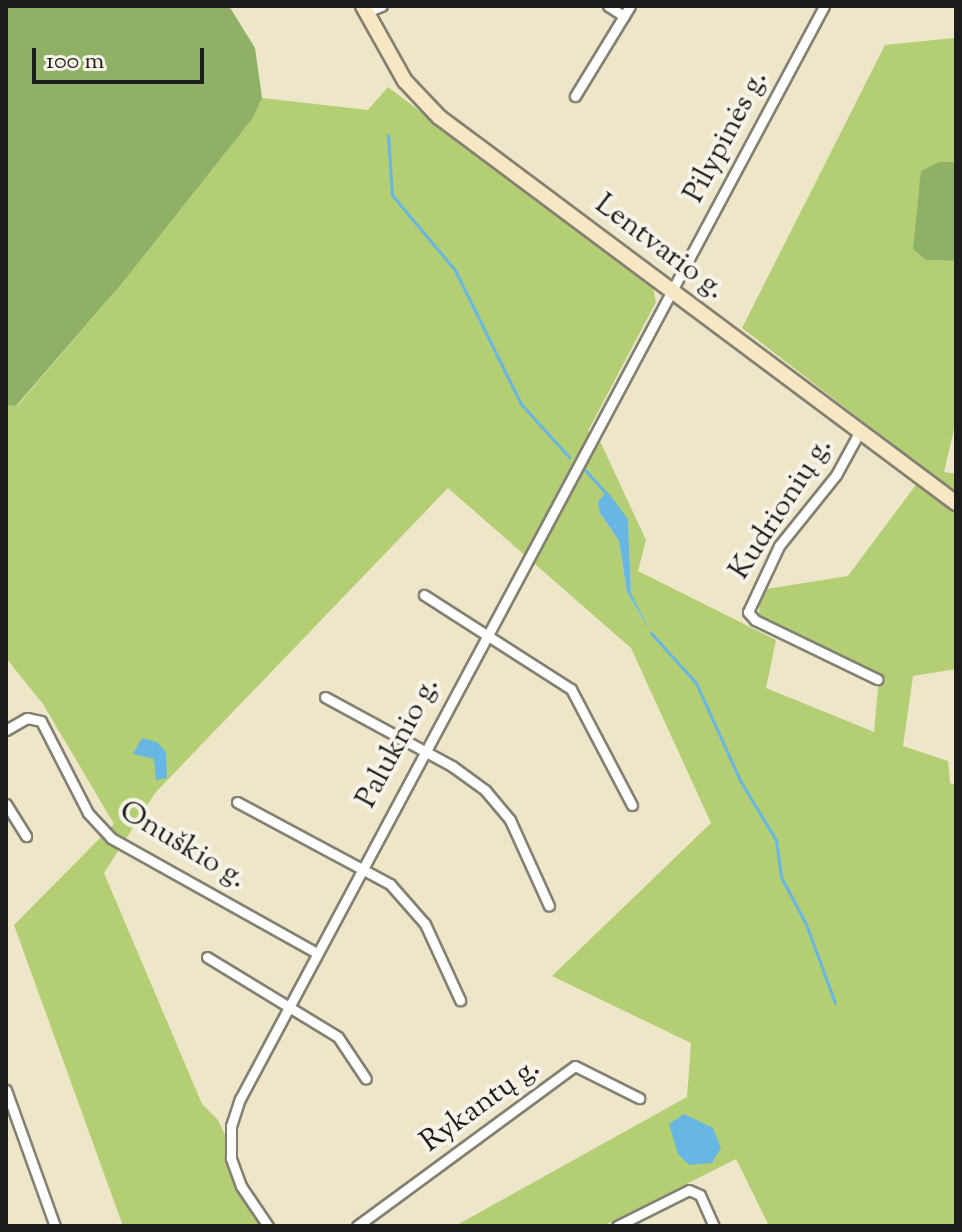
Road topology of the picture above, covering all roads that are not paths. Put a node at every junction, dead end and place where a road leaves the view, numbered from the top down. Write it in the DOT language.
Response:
graph roads {
  1 [pos="382,6"];
  2 [pos="608,6"];
  3 [pos="630,6"];
  4 [pos="824,6"];
  5 [pos="365,9"];
  6 [pos="624,16"];
  7 [pos="575,96"];
  8 [pos="670,290"];
  9 [pos="860,431"];
  10 [pos="956,503"];
  11 [pos="424,595"];
  12 [pos="486,631"];
  13 [pos="877,679"];
  14 [pos="325,697"];
  15 [pos="6,730"];
  16 [pos="422,751"];
  17 [pos="237,802"];
  18 [pos="6,804"];
  19 [pos="632,805"];
  20 [pos="26,836"];
  21 [pos="361,866"];
  22 [pos="549,906"];
  23 [pos="315,952"];
  24 [pos="207,957"];
  25 [pos="460,1000"];
  26 [pos="288,1002"];
  27 [pos="366,1079"];
  28 [pos="6,1090"];
  29 [pos="639,1098"];
  30 [pos="8,1102"];
  31 [pos="55,1226"];
  32 [pos="268,1226"];
  33 [pos="357,1226"];
  34 [pos="617,1226"];
  35 [pos="714,1226"];
  1 -- 5 [label="street"];
  2 -- 6 [label="street"];
  3 -- 6 [label="street"];
  4 -- 8 [label="street, Pilypinės g."];
  5 -- 8 [label="main road, Lentvario g."];
  6 -- 7 [label="street"];
  8 -- 9 [label="main road, Lentvario g."];
  8 -- 12 [label="street, Paluknio g."];
  9 -- 10 [label="main road, Lentvario g."];
  9 -- 13 [label="street, Kudrionių g."];
  11 -- 12 [label="street"];
  12 -- 16 [label="street, Paluknio g."];
  12 -- 19 [label="street"];
  14 -- 16 [label="street"];
  15 -- 23 [label="street, Onuškio g."];
  16 -- 21 [label="street, Paluknio g."];
  16 -- 22 [label="street"];
  17 -- 21 [label="street"];
  18 -- 20 [label="street"];
  21 -- 23 [label="street, Paluknio g."];
  21 -- 25 [label="street"];
  23 -- 26 [label="street, Paluknio g."];
  24 -- 26 [label="street"];
  26 -- 27 [label="street"];
  26 -- 32 [label="street, Paluknio g."];
  28 -- 30 [label="street"];
  29 -- 33 [label="street, Rykantų g."];
  30 -- 31 [label="street"];
  34 -- 35 [label="street"];
}
